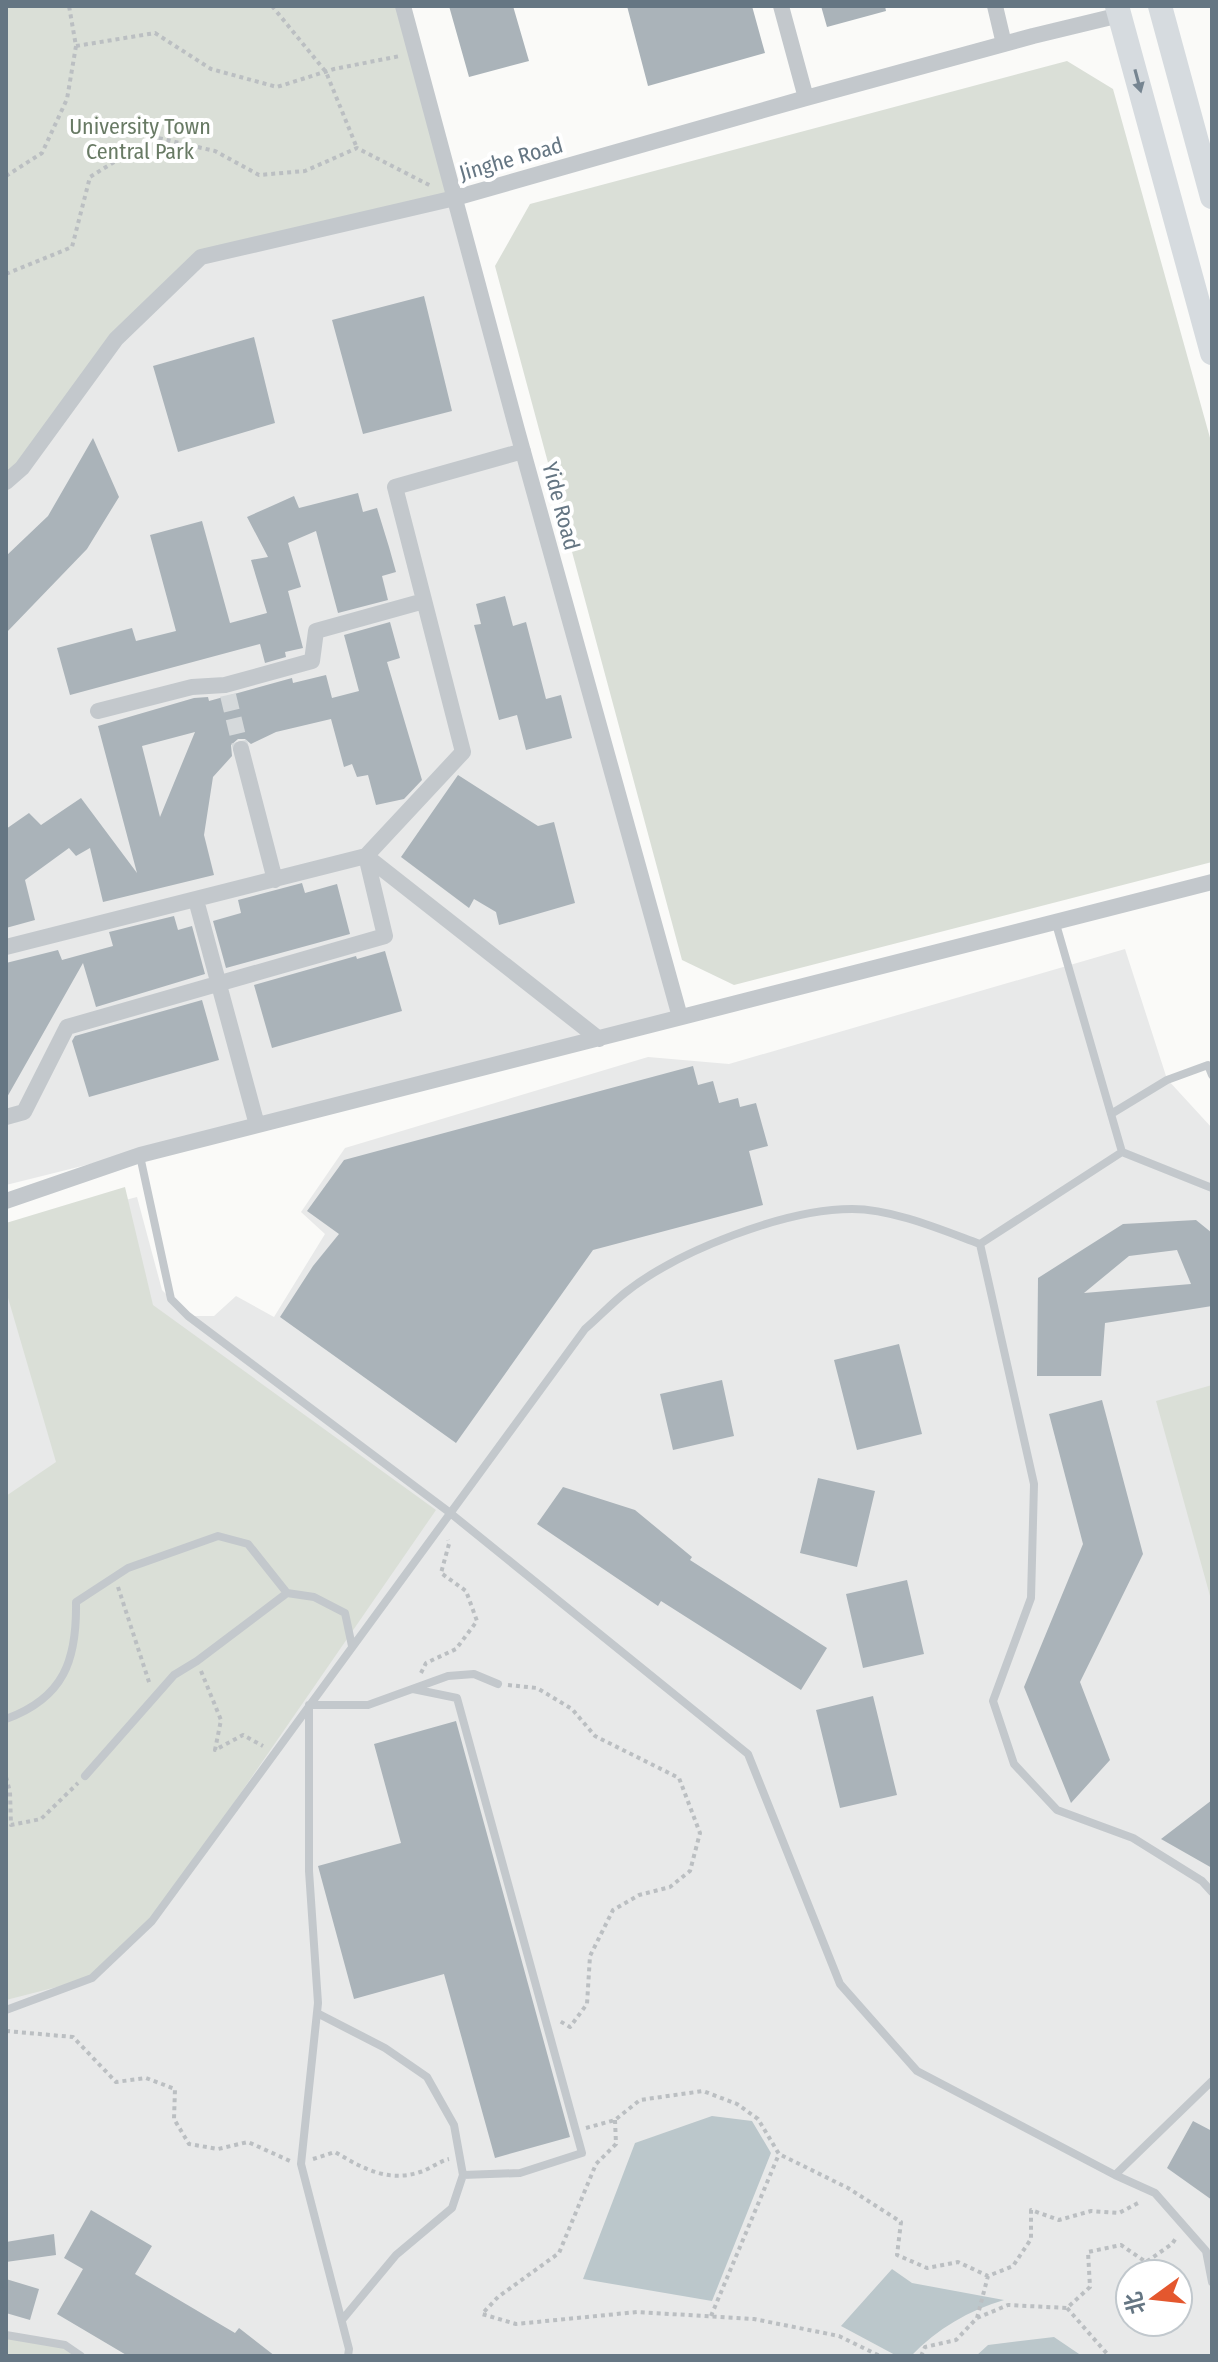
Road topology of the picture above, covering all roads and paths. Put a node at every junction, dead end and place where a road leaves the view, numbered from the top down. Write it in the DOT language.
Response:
graph roads {
  1 [pos="69,6"];
  2 [pos="272,6"];
  3 [pos="403,6"];
  4 [pos="781,6"];
  5 [pos="995,6"];
  6 [pos="1160,6"];
  7 [pos="1118,10"];
  8 [pos="1004,44"];
  9 [pos="76,46"];
  10 [pos="416,53"];
  11 [pos="326,72"];
  12 [pos="806,98"];
  13 [pos="357,148"];
  14 [pos="6,176"];
  15 [pos="1212,197"];
  16 [pos="455,198"];
  17 [pos="6,274"];
  18 [pos="1212,353"];
  19 [pos="523,451"];
  20 [pos="6,482"];
  21 [pos="424,601"];
  22 [pos="98,711"];
  23 [pos="241,749"];
  24 [pos="366,856"];
  25 [pos="275,880"];
  26 [pos="1212,882"];
  27 [pos="196,900"];
  28 [pos="1056,924"];
  29 [pos="6,947"];
  30 [pos="220,982"];
  31 [pos="680,1017"];
  32 [pos="599,1039"];
  33 [pos="1210,1065"];
  34 [pos="1212,1075"];
  35 [pos="1111,1114"];
  36 [pos="6,1117"];
  37 [pos="257,1125"];
  38 [pos="1122,1152"];
  39 [pos="140,1155"];
  40 [pos="1212,1188"];
  41 [pos="6,1201"];
  42 [pos="980,1244"];
  43 [pos="449,1512"];
  44 [pos="442,1523"];
  45 [pos="115,1577"];
  46 [pos="287,1593"];
  47 [pos="352,1646"];
  48 [pos="197,1661"];
  49 [pos="498,1684"];
  50 [pos="413,1689"];
  51 [pos="154,1695"];
  52 [pos="309,1705"];
  53 [pos="6,1719"];
  54 [pos="274,1752"];
  55 [pos="85,1776"];
  56 [pos="6,1777"];
  57 [pos="1212,1892"];
  58 [pos="6,2010"];
  59 [pos="543,2012"];
  60 [pos="317,2013"];
  61 [pos="6,2031"];
  62 [pos="1212,2081"];
  63 [pos="615,2120"];
  64 [pos="576,2131"];
  65 [pos="779,2154"];
  66 [pos="301,2164"];
  67 [pos="462,2170"];
  68 [pos="1115,2175"];
  69 [pos="1155,2193"];
  70 [pos="1184,2226"];
  71 [pos="988,2276"];
  72 [pos="1212,2282"];
  73 [pos="1067,2308"];
  74 [pos="711,2316"];
  75 [pos="977,2318"];
  76 [pos="342,2320"];
  77 [pos="6,2335"];
  78 [pos="81,2356"];
  79 [pos="348,2356"];
  80 [pos="880,2356"];
  81 [pos="921,2356"];
  82 [pos="1109,2356"];
  1 -- 9 [label="path"];
  2 -- 11 [label="path"];
  3 -- 10 [label="street, Yide Road"];
  4 -- 12 [label="street"];
  5 -- 8 [label="street"];
  6 -- 15 [label="main road"];
  7 -- 8 [label="street, Jinghe Road"];
  7 -- 18 [label="main road, one-way"];
  8 -- 12 [label="street, Jinghe Road"];
  9 -- 11 [label="path"];
  9 -- 14 [label="path"];
  10 -- 11 [label="path"];
  10 -- 16 [label="street, Yide Road"];
  11 -- 13 [label="path"];
  12 -- 16 [label="street, Jinghe Road"];
  13 -- 16 [label="path"];
  13 -- 17 [label="path"];
  16 -- 19 [label="street, Yide Road"];
  16 -- 20 [label="street, Jinghe Road"];
  19 -- 21 [label="street"];
  19 -- 31 [label="street, Yide Road"];
  21 -- 22 [label="street"];
  21 -- 24 [label="street"];
  23 -- 25 [label="street"];
  24 -- 25 [label="street"];
  24 -- 30 [label="street"];
  24 -- 32 [label="street"];
  25 -- 27 [label="street"];
  26 -- 28 [label="street"];
  27 -- 29 [label="street"];
  27 -- 30 [label="street"];
  28 -- 31 [label="street"];
  28 -- 35 [label="lane"];
  30 -- 36 [label="street"];
  30 -- 37 [label="street"];
  31 -- 32 [label="street"];
  32 -- 37 [label="street"];
  33 -- 34 [label="lane"];
  33 -- 35 [label="lane"];
  35 -- 38 [label="lane"];
  37 -- 39 [label="street"];
  38 -- 40 [label="lane"];
  38 -- 42 [label="lane"];
  39 -- 41 [label="street"];
  39 -- 43 [label="lane"];
  42 -- 43 [label="lane"];
  42 -- 57 [label="lane"];
  43 -- 44 [label="lane"];
  43 -- 68 [label="lane"];
  44 -- 47 [label="lane"];
  44 -- 50 [label="path"];
  45 -- 46 [label="lane"];
  45 -- 51 [label="path"];
  45 -- 53 [label="lane"];
  46 -- 47 [label="lane"];
  46 -- 48 [label="lane"];
  47 -- 52 [label="lane"];
  48 -- 51 [label="lane"];
  48 -- 54 [label="path"];
  49 -- 50 [label="lane"];
  49 -- 59 [label="path"];
  50 -- 52 [label="lane"];
  50 -- 59 [label="lane"];
  51 -- 55 [label="lane"];
  52 -- 54 [label="lane"];
  52 -- 60 [label="lane"];
  54 -- 58 [label="lane"];
  55 -- 56 [label="path"];
  59 -- 64 [label="lane"];
  60 -- 66 [label="lane"];
  60 -- 67 [label="lane"];
  61 -- 66 [label="path"];
  62 -- 68 [label="lane"];
  63 -- 64 [label="path"];
  63 -- 65 [label="path"];
  63 -- 74 [label="path"];
  64 -- 67 [label="lane"];
  65 -- 71 [label="path"];
  65 -- 74 [label="path"];
  66 -- 67 [label="path"];
  66 -- 76 [label="lane"];
  67 -- 76 [label="lane"];
  68 -- 69 [label="lane"];
  69 -- 70 [label="lane"];
  69 -- 71 [label="path"];
  70 -- 72 [label="lane"];
  70 -- 73 [label="path"];
  71 -- 75 [label="path"];
  73 -- 75 [label="path"];
  73 -- 82 [label="path"];
  74 -- 80 [label="path"];
  75 -- 81 [label="path"];
  76 -- 79 [label="lane"];
  77 -- 78 [label="lane"];
}
